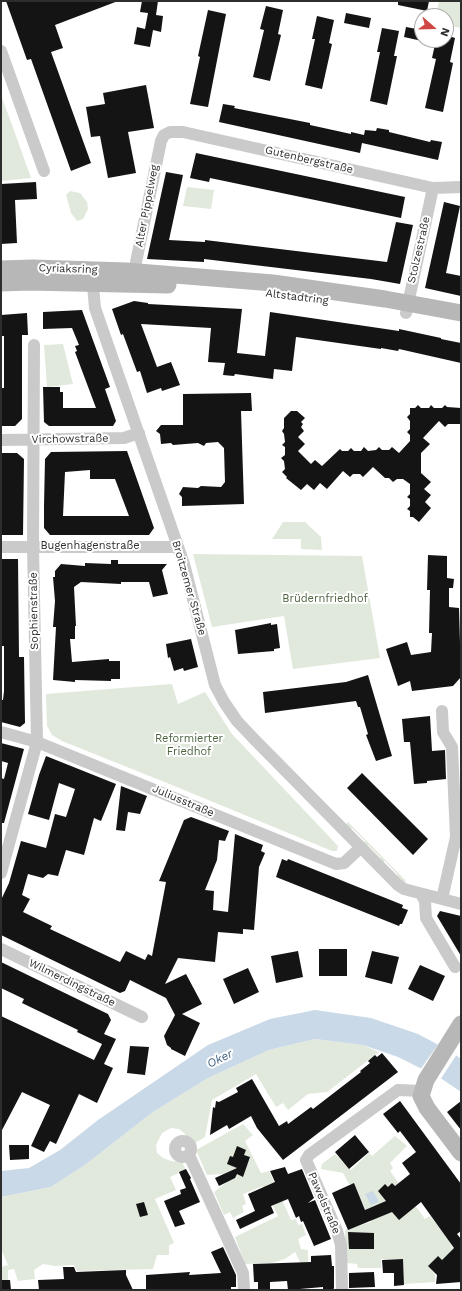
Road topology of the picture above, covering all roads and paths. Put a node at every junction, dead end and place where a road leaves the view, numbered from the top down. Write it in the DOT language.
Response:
graph roads {
  1 [pos="1,51"];
  2 [pos="161,141"];
  3 [pos="44,171"];
  4 [pos="461,187"];
  5 [pos="433,188"];
  6 [pos="1,269"];
  7 [pos="92,277"];
  8 [pos="133,278"];
  9 [pos="1,283"];
  10 [pos="407,308"];
  11 [pos="461,314"];
  12 [pos="461,324"];
  13 [pos="34,344"];
  14 [pos="139,433"];
  15 [pos="1,440"];
  16 [pos="33,440"];
  17 [pos="33,546"];
  18 [pos="1,547"];
  19 [pos="178,547"];
  20 [pos="442,711"];
  21 [pos="1,732"];
  22 [pos="37,742"];
  23 [pos="360,848"];
  24 [pos="1,874"];
  25 [pos="421,894"];
  26 [pos="442,899"];
  27 [pos="461,904"];
  28 [pos="1,949"];
  29 [pos="455,967"];
  30 [pos="142,1017"];
  31 [pos="461,1024"];
  32 [pos="424,1086"];
  33 [pos="461,1153"];
  34 [pos="189,1155"];
  35 [pos="244,1290"];
  36 [pos="342,1290"];
  1 -- 3 [label="street"];
  2 -- 5 [label="street, Gutenbergstraße"];
  2 -- 8 [label="street, Alter Pippelweg"];
  4 -- 5 [label="street, Gutenbergstraße"];
  5 -- 10 [label="street, Stolzestraße"];
  6 -- 7 [label="main road, Cyriaksring"];
  7 -- 8 [label="main road, Cyriaksring"];
  7 -- 9 [label="main road, Cyriaksring"];
  7 -- 14 [label="street, Broitzemer Straße"];
  8 -- 10 [label="main road, Altstadtring"];
  10 -- 11 [label="main road, Altstadtring"];
  10 -- 12 [label="main road, Altstadtring"];
  13 -- 16 [label="street, Sophienstraße"];
  14 -- 16 [label="street, Virchowstraße"];
  14 -- 19 [label="street, Broitzemer Straße"];
  15 -- 16 [label="street, Virchowstraße"];
  16 -- 17 [label="street, Sophienstraße"];
  17 -- 18 [label="street, Bugenhagenstraße"];
  17 -- 19 [label="street, Bugenhagenstraße"];
  17 -- 22 [label="street, Sophienstraße"];
  19 -- 23 [label="street, Broitzemer Straße"];
  20 -- 26 [label="street"];
  21 -- 22 [label="street, Juliusstraße"];
  22 -- 23 [label="street, Juliusstraße"];
  22 -- 24 [label="street, Sophienstraße"];
  23 -- 25 [label="street, Broitzemer Straße"];
  25 -- 26 [label="street, Broitzemer Straße"];
  25 -- 29 [label="street"];
  26 -- 27 [label="street, Broitzemer Straße"];
  28 -- 30 [label="street, Wilmerdingstraße"];
  31 -- 32 [label="main road"];
  32 -- 33 [label="main road"];
  32 -- 36 [label="street, Pawelstraße"];
  34 -- 35 [label="street"];
}
